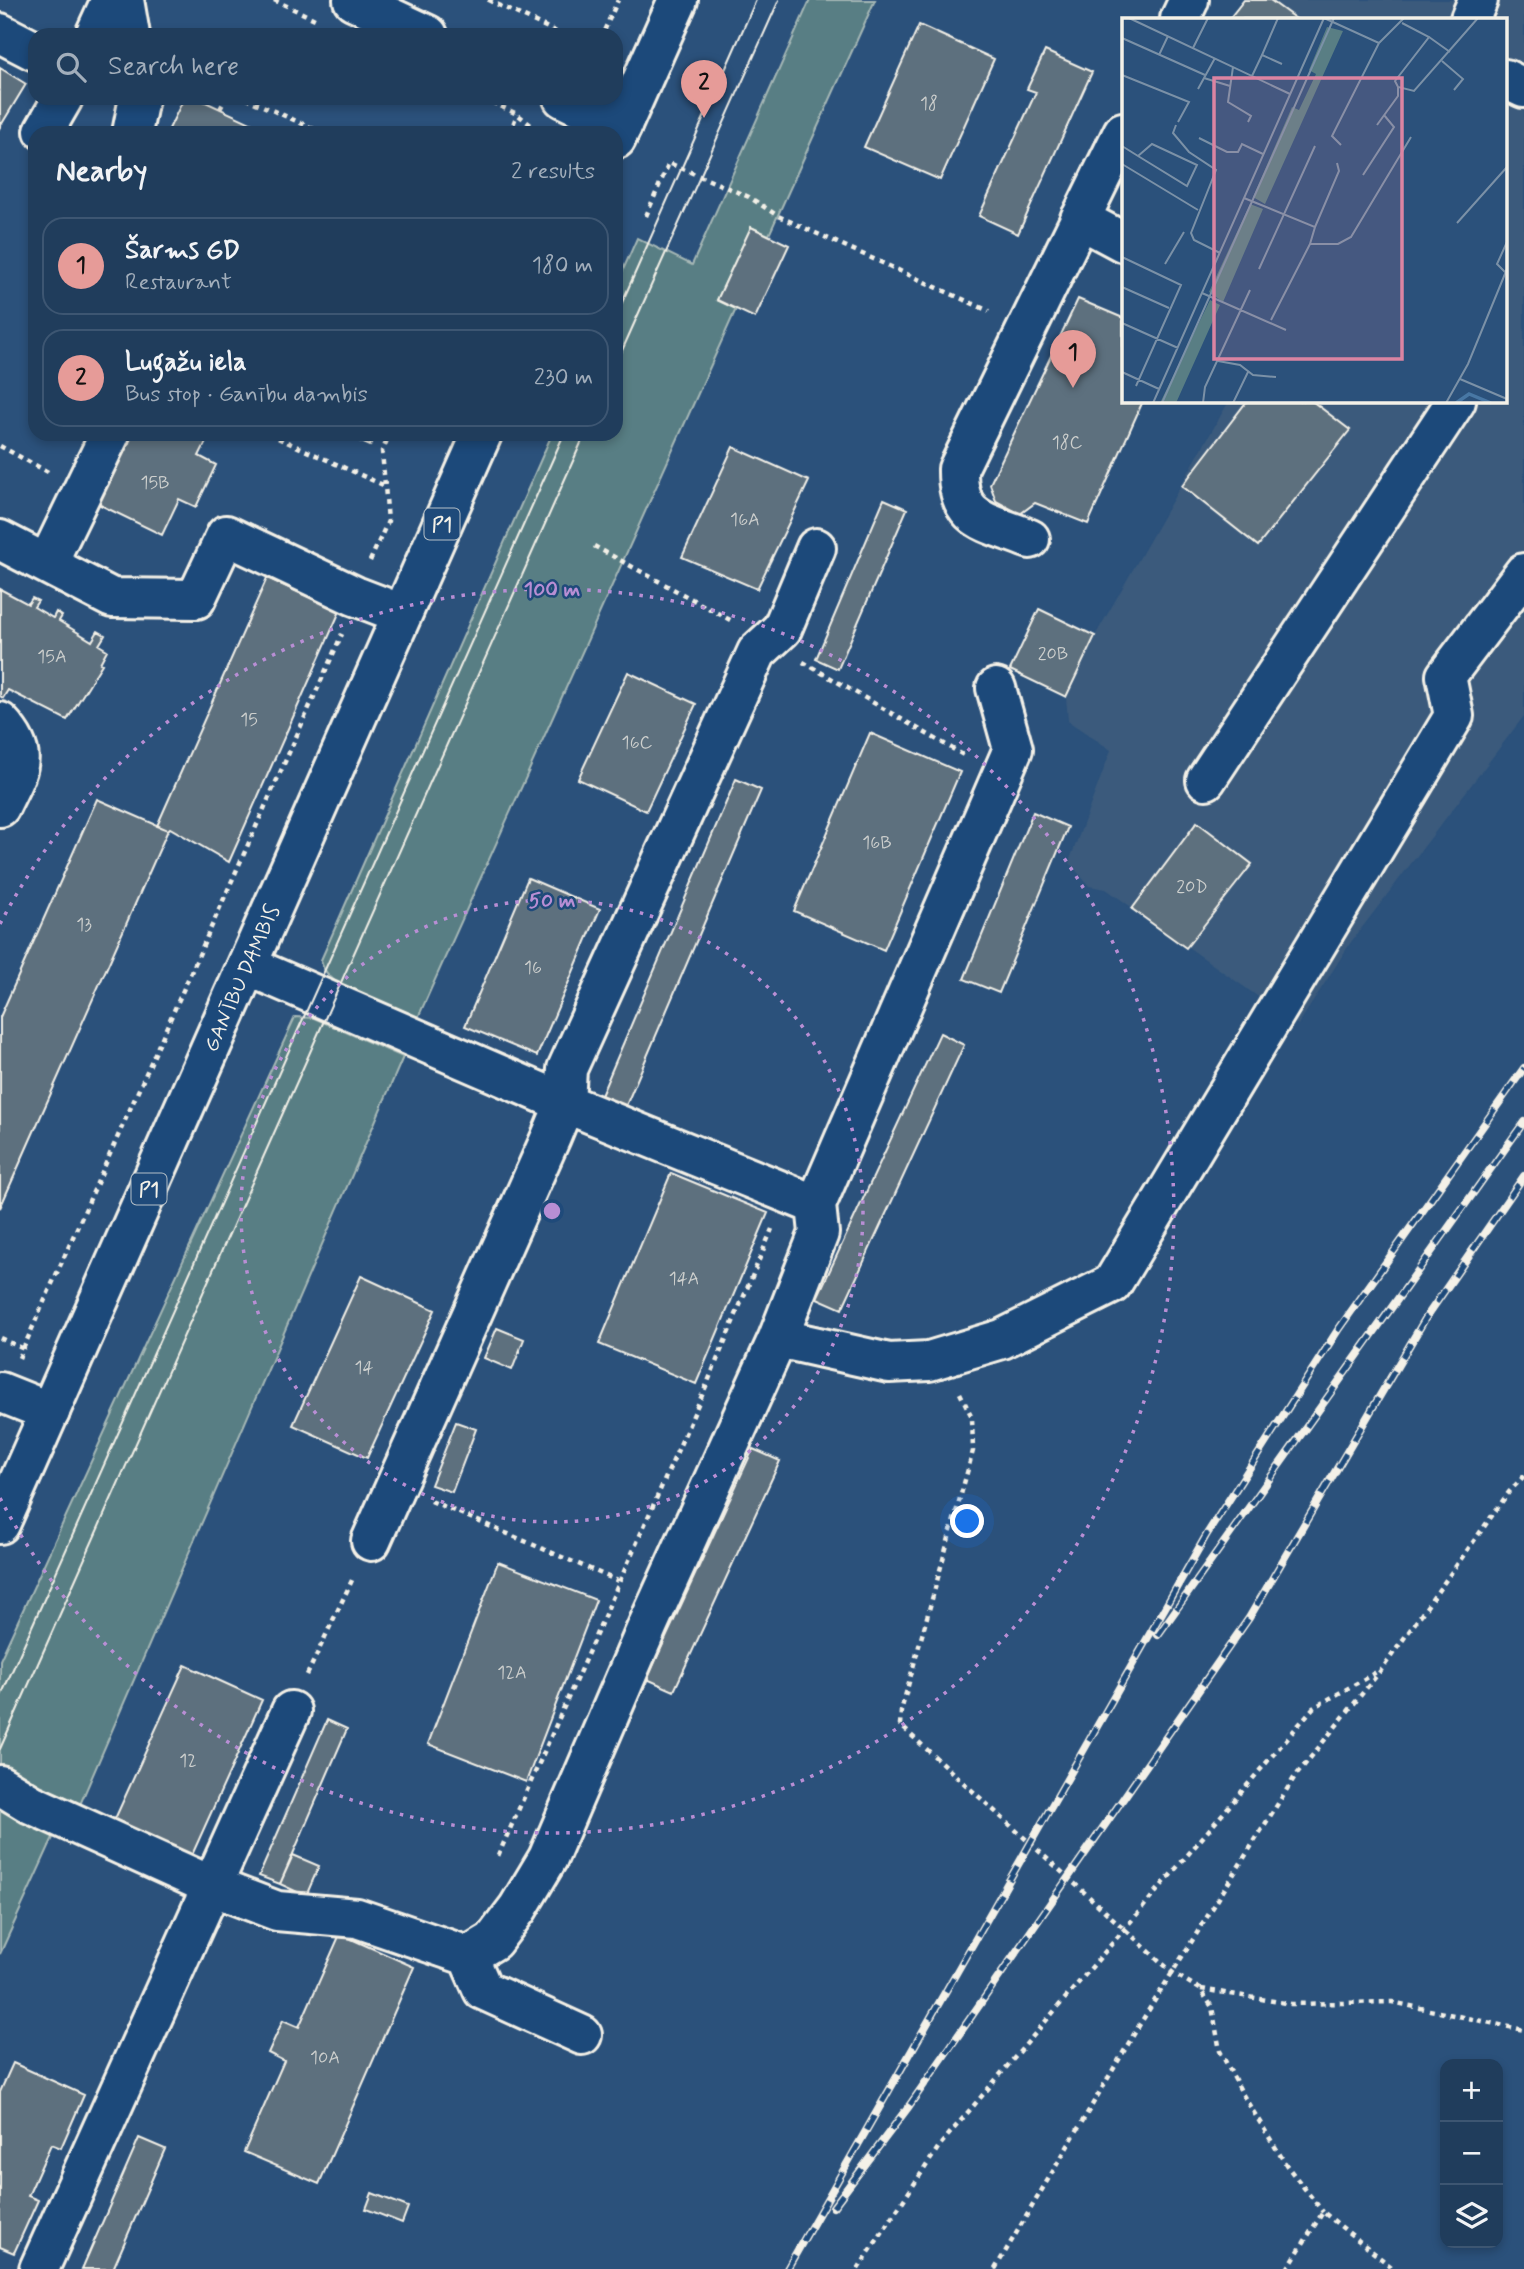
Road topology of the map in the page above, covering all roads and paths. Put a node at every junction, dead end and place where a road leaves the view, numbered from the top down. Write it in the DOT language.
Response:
graph roads {
  1 [pos="111,0"];
  2 [pos="124,0"];
  3 [pos="274,0"];
  4 [pos="353,0"];
  5 [pos="488,0"];
  6 [pos="618,0"];
  7 [pos="678,0"];
  8 [pos="1189,0"];
  9 [pos="1478,0"];
  10 [pos="1180,18"];
  11 [pos="1470,18"];
  12 [pos="323,23"];
  13 [pos="98,28"];
  14 [pos="129,28"];
  15 [pos="413,28"];
  16 [pos="548,28"];
  17 [pos="605,28"];
  18 [pos="0,33"];
  19 [pos="28,47"];
  20 [pos="1506,79"];
  21 [pos="1524,88"];
  22 [pos="59,105"];
  23 [pos="138,105"];
  24 [pos="222,105"];
  25 [pos="261,105"];
  26 [pos="498,105"];
  27 [pos="574,105"];
  28 [pos="220,109"];
  29 [pos="517,114"];
  30 [pos="47,126"];
  31 [pos="133,126"];
  32 [pos="307,126"];
  33 [pos="513,126"];
  34 [pos="532,126"];
  35 [pos="608,126"];
  36 [pos="622,126"];
  37 [pos="1122,134"];
  38 [pos="646,216"];
  39 [pos="1080,219"];
  40 [pos="1122,241"];
  41 [pos="1025,327"];
  42 [pos="1455,402"];
  43 [pos="107,441"];
  44 [pos="285,441"];
  45 [pos="387,441"];
  46 [pos="479,441"];
  47 [pos="0,446"];
  48 [pos="383,485"];
  49 [pos="83,491"];
  50 [pos="1030,539"];
  51 [pos="0,540"];
  52 [pos="816,548"];
  53 [pos="47,564"];
  54 [pos="1524,573"];
  55 [pos="355,596"];
  56 [pos="402,614"];
  57 [pos="996,688"];
  58 [pos="0,722"];
  59 [pos="1206,780"];
  60 [pos="0,807"];
  61 [pos="248,965"];
  62 [pos="565,1103"];
  63 [pos="802,1199"];
  64 [pos="0,1338"];
  65 [pos="778,1338"];
  66 [pos="24,1349"];
  67 [pos="929,1360"];
  68 [pos="1,1392"];
  69 [pos="50,1412"];
  70 [pos="1524,1476"];
  71 [pos="395,1485"];
  72 [pos="0,1524"];
  73 [pos="370,1541"];
  74 [pos="618,1581"];
  75 [pos="1382,1669"];
  76 [pos="291,1711"];
  77 [pos="0,1785"];
  78 [pos="496,1862"];
  79 [pos="212,1886"];
  80 [pos="468,1956"];
  81 [pos="1173,1973"];
  82 [pos="1200,1989"];
  83 [pos="1524,2030"];
  84 [pos="582,2035"];
  85 [pos="1324,2212"];
  86 [pos="39,2269"];
  87 [pos="858,2269"];
  88 [pos="995,2269"];
  89 [pos="1287,2269"];
  90 [pos="1394,2269"];
  1 -- 13 [label="main road"];
  2 -- 14 [label="main road"];
  3 -- 12 [label="path"];
  4 -- 15 [label="main road"];
  5 -- 16 [label="path"];
  6 -- 17 [label="path"];
  7 -- 36 [label="main road"];
  8 -- 10 [label="main road"];
  9 -- 11 [label="main road"];
  18 -- 19 [label="main road"];
  20 -- 21 [label="main road"];
  22 -- 30 [label="main road"];
  23 -- 31 [label="main road"];
  24 -- 28 [label="path"];
  25 -- 32 [label="path"];
  26 -- 29 [label="path"];
  27 -- 35 [label="main road"];
  29 -- 33 [label="path"];
  29 -- 34 [label="path"];
  37 -- 39 [label="main road"];
  38 -- 41 [label="path"];
  39 -- 40 [label="main road"];
  39 -- 41 [label="main road"];
  41 -- 50 [label="main road"];
  42 -- 59 [label="main road"];
  43 -- 49 [label="main road"];
  44 -- 48 [label="path"];
  45 -- 48 [label="path"];
  46 -- 56 [label="main road, GANĪBU DAMBIS / P1"];
  47 -- 49 [label="path"];
  48 -- 55 [label="path"];
  49 -- 53 [label="main road"];
  51 -- 53 [label="main road"];
  52 -- 62 [label="main road"];
  53 -- 55 [label="main road"];
  54 -- 67 [label="main road"];
  55 -- 56 [label="main road"];
  55 -- 66 [label="path"];
  56 -- 61 [label="main road, GANĪBU DAMBIS / P1"];
  57 -- 63 [label="main road"];
  58 -- 60 [label="main road"];
  61 -- 62 [label="main road"];
  61 -- 69 [label="main road, GANĪBU DAMBIS / P1"];
  62 -- 63 [label="main road"];
  62 -- 71 [label="main road"];
  63 -- 65 [label="main road"];
  63 -- 74 [label="path"];
  64 -- 66 [label="path"];
  65 -- 67 [label="main road"];
  65 -- 80 [label="main road"];
  66 -- 68 [label="path"];
  67 -- 81 [label="path"];
  68 -- 69 [label="main road"];
  69 -- 72 [label="main road, GANĪBU DAMBIS / P1"];
  70 -- 75 [label="path"];
  71 -- 73 [label="main road"];
  71 -- 74 [label="path"];
  73 -- 76 [label="path"];
  74 -- 78 [label="path"];
  75 -- 81 [label="path"];
  75 -- 87 [label="path"];
  76 -- 79 [label="main road"];
  77 -- 79 [label="main road"];
  79 -- 80 [label="main road"];
  79 -- 86 [label="main road"];
  80 -- 84 [label="main road"];
  81 -- 82 [label="path"];
  81 -- 88 [label="path"];
  82 -- 83 [label="path"];
  82 -- 85 [label="path"];
  85 -- 89 [label="path"];
  85 -- 90 [label="path"];
}
